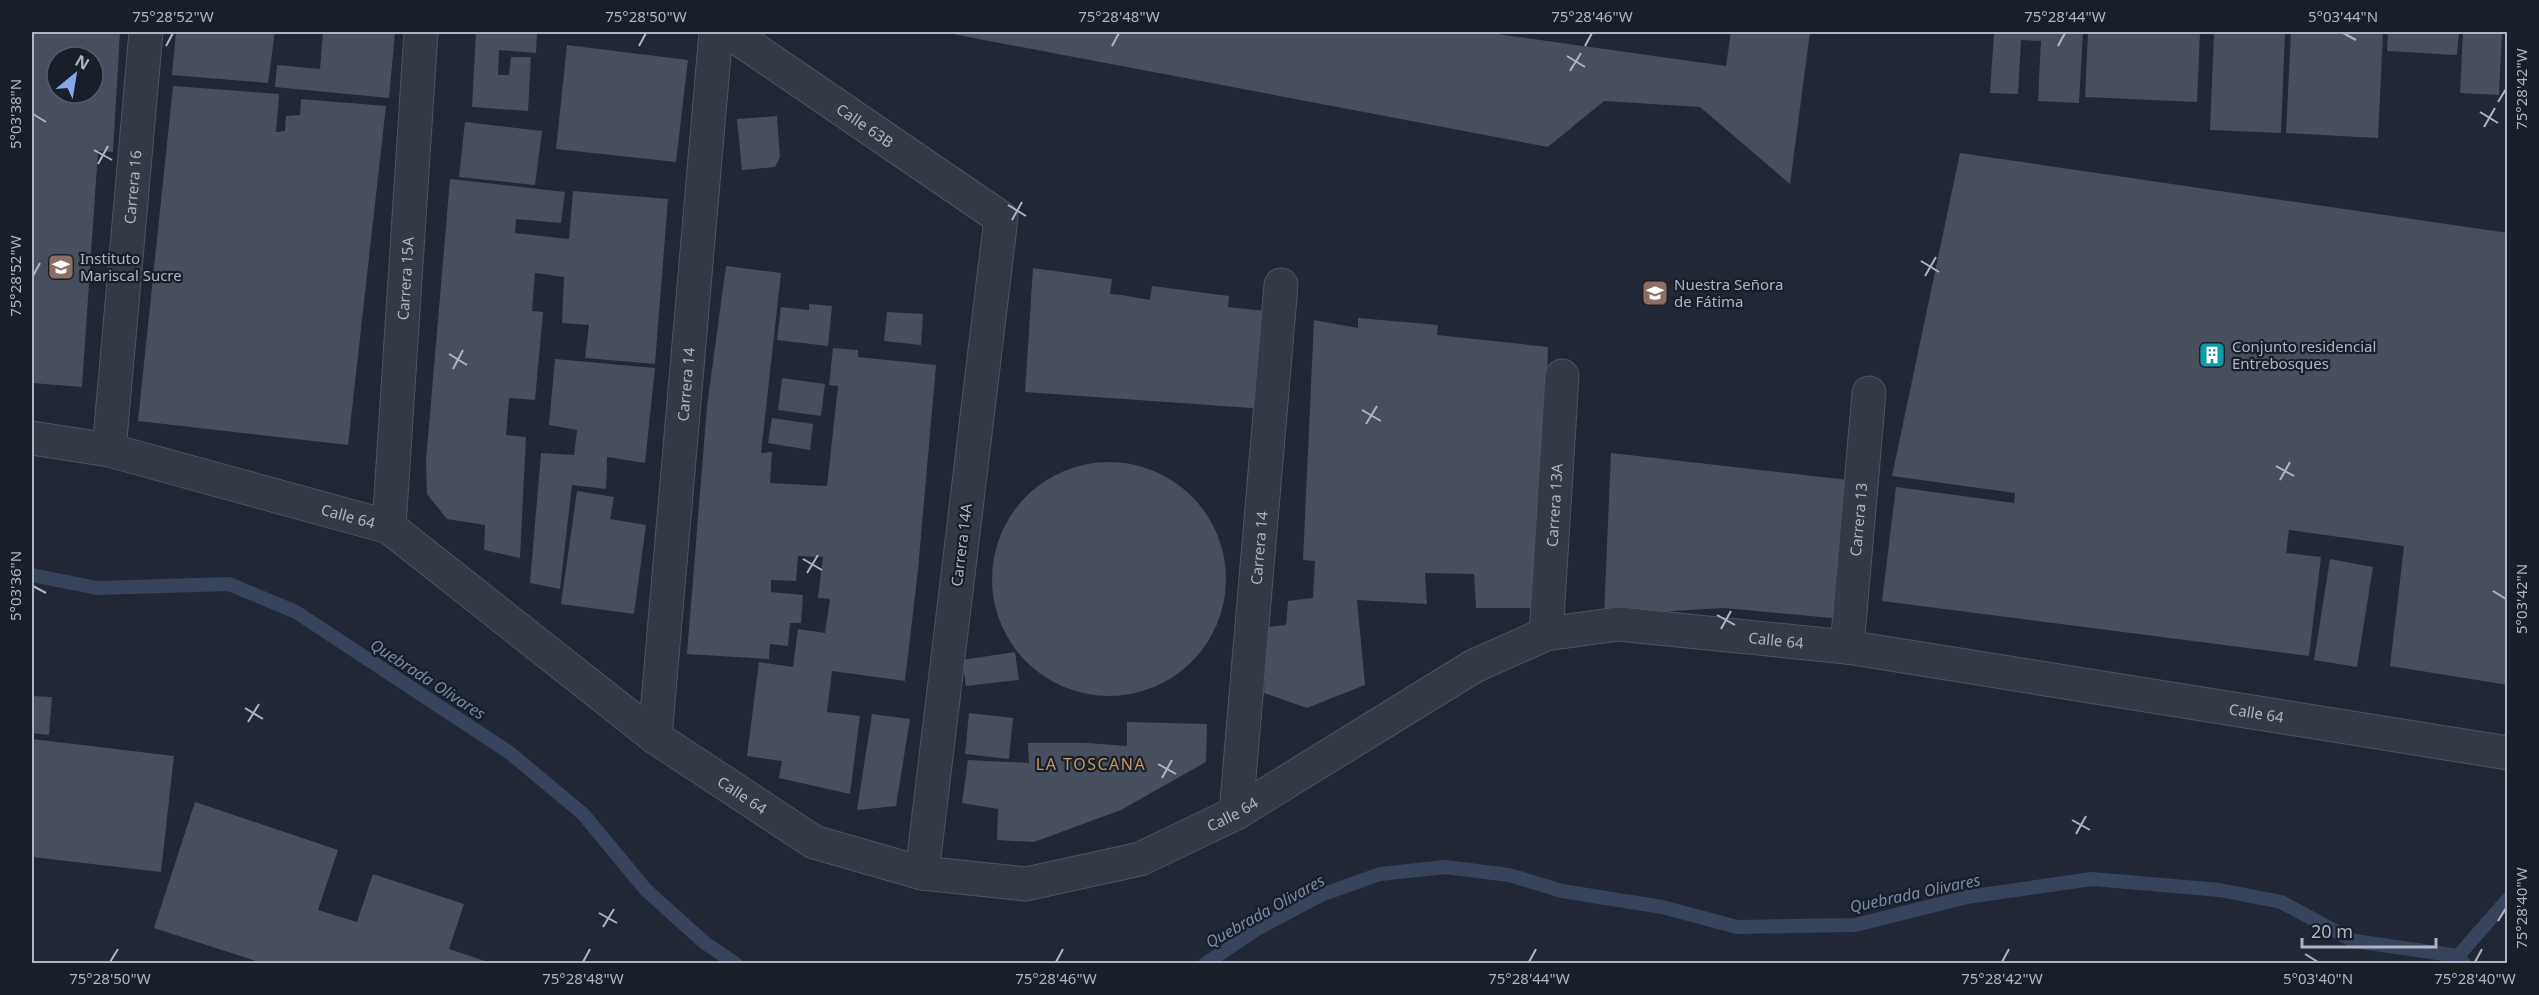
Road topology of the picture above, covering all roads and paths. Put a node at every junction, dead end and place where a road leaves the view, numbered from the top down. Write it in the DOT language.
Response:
graph roads {
  1 [pos="146,32"];
  2 [pos="421,32"];
  3 [pos="716,32"];
  4 [pos="729,32"];
  5 [pos="1001,218"];
  6 [pos="1281,285"];
  7 [pos="1562,376"];
  8 [pos="1869,393"];
  9 [pos="32,438"];
  10 [pos="109,450"];
  11 [pos="389,527"];
  12 [pos="1546,634"];
  13 [pos="1847,647"];
  14 [pos="655,737"];
  15 [pos="2508,753"];
  16 [pos="1236,813"];
  17 [pos="922,873"];
  1 -- 10 [label="street, Carrera 16"];
  2 -- 11 [label="street, Carrera 15A"];
  3 -- 14 [label="street, Carrera 14"];
  4 -- 5 [label="street, Calle 63B"];
  5 -- 17 [label="street, Carrera 14A"];
  6 -- 16 [label="street, Carrera 14"];
  7 -- 12 [label="street, Carrera 13A"];
  8 -- 13 [label="street, Carrera 13"];
  9 -- 10 [label="street, Calle 64"];
  10 -- 11 [label="street, Calle 64"];
  11 -- 14 [label="street, Calle 64"];
  12 -- 13 [label="street, Calle 64"];
  12 -- 16 [label="street, Calle 64"];
  13 -- 15 [label="street, Calle 64"];
  14 -- 17 [label="street, Calle 64"];
  16 -- 17 [label="street, Calle 64"];
}
